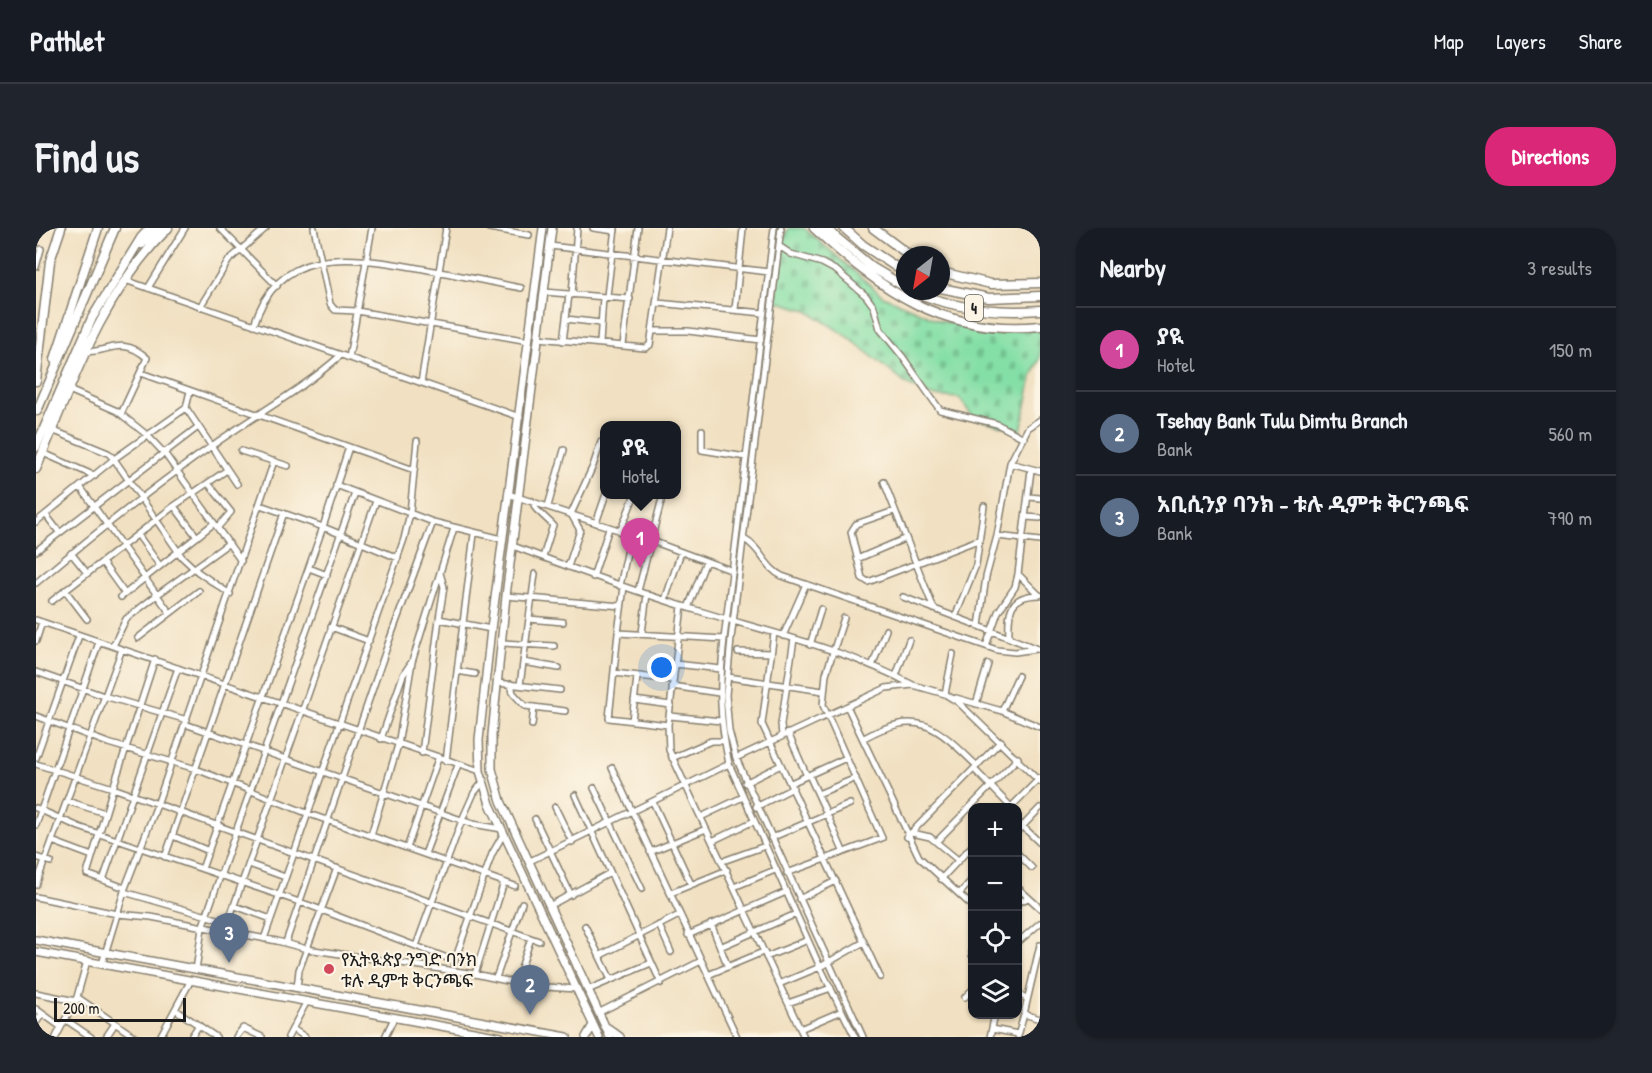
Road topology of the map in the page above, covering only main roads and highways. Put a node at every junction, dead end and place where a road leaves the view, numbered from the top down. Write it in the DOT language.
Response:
graph roads {
  1 [pos="61,228"];
  2 [pos="98,228"];
  3 [pos="115,228"];
  4 [pos="150,228"];
  5 [pos="159,228"];
  6 [pos="168,228"];
  7 [pos="543,228"];
  8 [pos="552,228"];
  9 [pos="814,228"];
  10 [pos="825,228"];
  11 [pos="844,228"];
  12 [pos="873,228"];
  13 [pos="897,246"];
  14 [pos="133,252"];
  15 [pos="896,267"];
  16 [pos="950,274"];
  17 [pos="896,282"];
  18 [pos="1040,283"];
  19 [pos="950,290"];
  20 [pos="1040,296"];
  21 [pos="935,300"];
  22 [pos="1039,310"];
  23 [pos="1040,326"];
  24 [pos="36,381"];
  25 [pos="36,412"];
  26 [pos="39,450"];
  27 [pos="36,469"];
  28 [pos="36,940"];
  29 [pos="36,952"];
  30 [pos="593,1024"];
  31 [pos="608,1029"];
  32 [pos="501,1037"];
  33 [pos="567,1037"];
  34 [pos="586,1037"];
  35 [pos="599,1037"];
  36 [pos="610,1037"];
  37 [pos="620,1037"];
  1 -- 24 [label="highway"];
  2 -- 25 [label="highway"];
  3 -- 25 [label="highway"];
  4 -- 14 [label="highway"];
  5 -- 14 [label="highway"];
  6 -- 26 [label="highway"];
  7 -- 30 [label="main road"];
  8 -- 31 [label="main road"];
  9 -- 23 [label="highway"];
  10 -- 17 [label="highway"];
  11 -- 15 [label="highway"];
  12 -- 13 [label="highway"];
  14 -- 26 [label="highway"];
  16 -- 18 [label="highway"];
  19 -- 20 [label="highway, 4"];
  21 -- 22 [label="highway, 4"];
  26 -- 27 [label="highway"];
  28 -- 33 [label="main road"];
  29 -- 32 [label="main road"];
  30 -- 34 [label="main road"];
  30 -- 35 [label="main road"];
  31 -- 36 [label="main road"];
  31 -- 37 [label="main road"];
}
